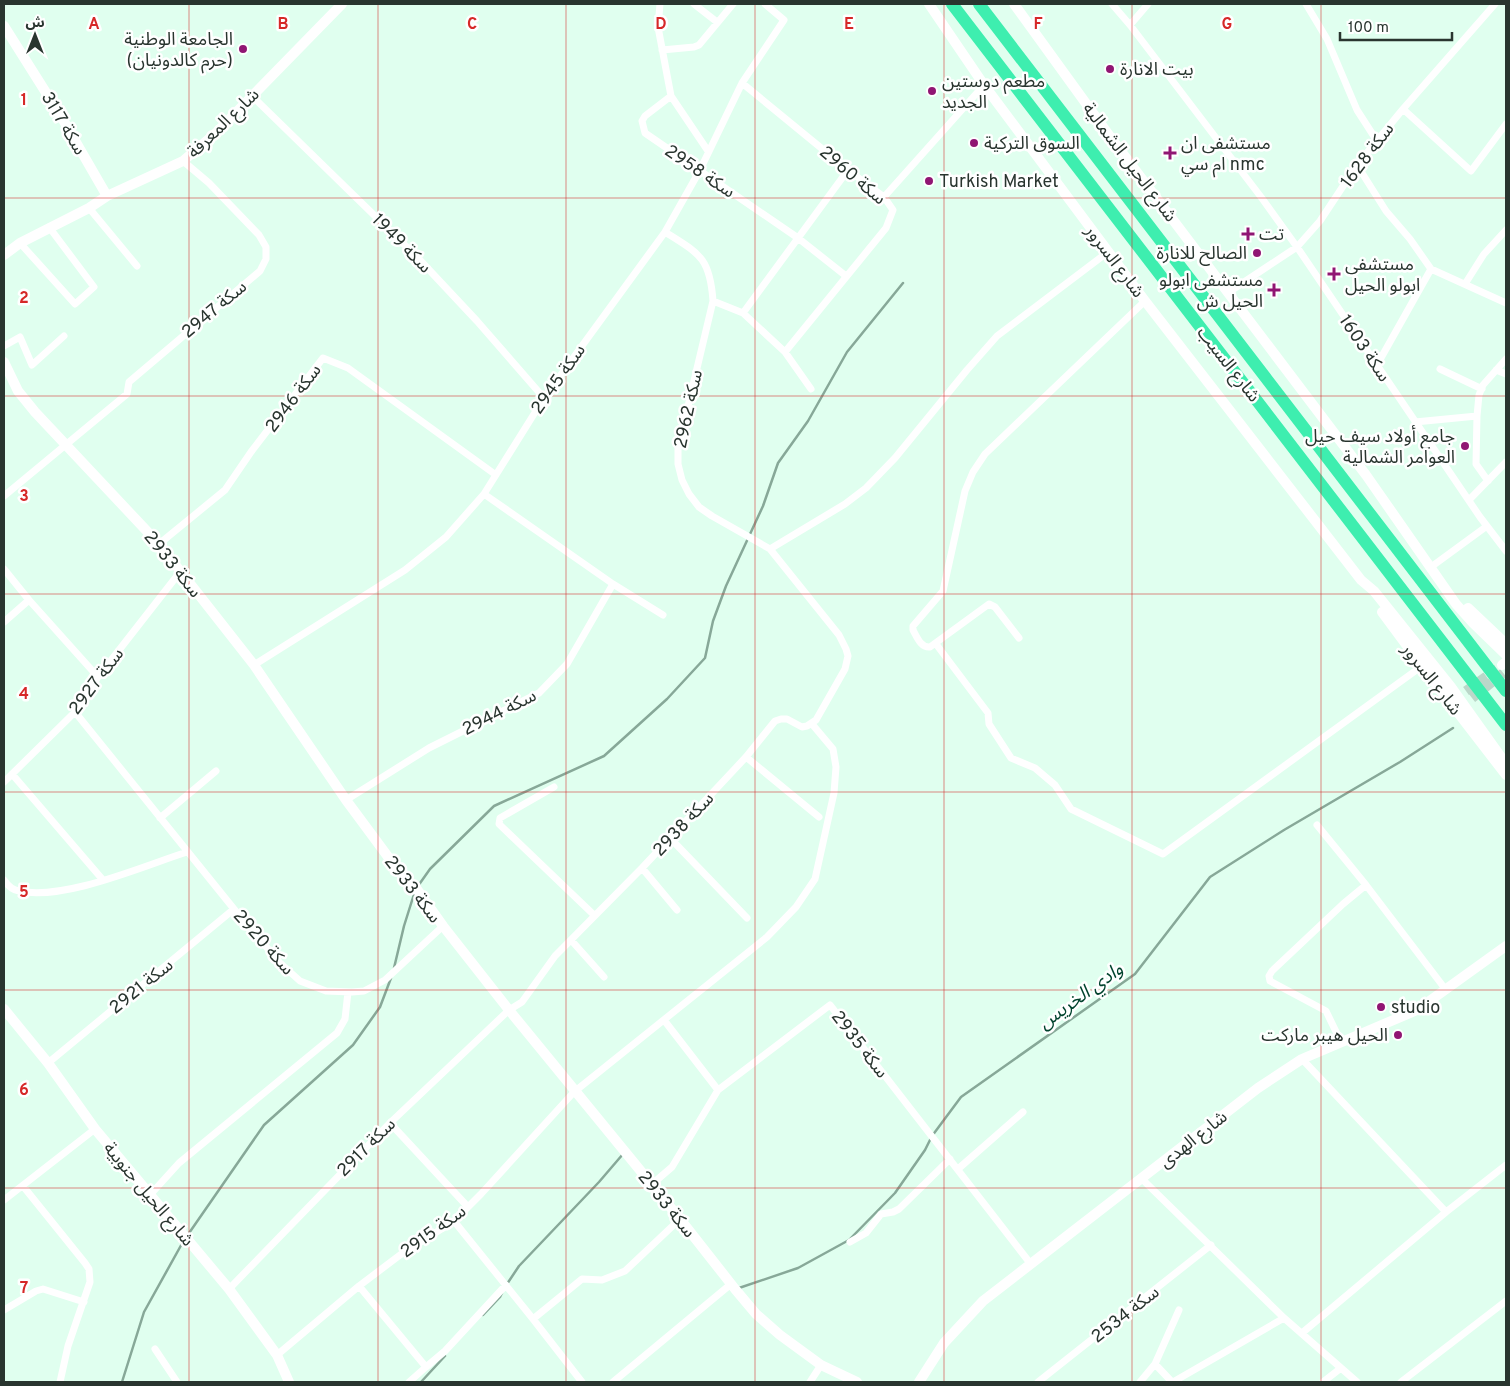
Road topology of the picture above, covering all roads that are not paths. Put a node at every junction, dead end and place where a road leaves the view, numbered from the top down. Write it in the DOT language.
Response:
graph roads {
  1 [pos="342,4"];
  2 [pos="660,4"];
  3 [pos="694,4"];
  4 [pos="733,4"];
  5 [pos="764,4"];
  6 [pos="922,4"];
  7 [pos="930,4"];
  8 [pos="952,4"];
  9 [pos="979,4"];
  10 [pos="1014,4"];
  11 [pos="1021,4"];
  12 [pos="1112,4"];
  13 [pos="1148,4"];
  14 [pos="1306,4"];
  15 [pos="1495,4"];
  16 [pos="717,22"];
  17 [pos="1130,25"];
  18 [pos="4,26"];
  19 [pos="948,33"];
  20 [pos="1039,38"];
  21 [pos="662,50"];
  22 [pos="742,83"];
  23 [pos="984,85"];
  24 [pos="252,96"];
  25 [pos="671,96"];
  26 [pos="1403,108"];
  27 [pos="1506,124"];
  28 [pos="1377,141"];
  29 [pos="708,151"];
  30 [pos="183,161"];
  31 [pos="1357,165"];
  32 [pos="700,170"];
  33 [pos="848,170"];
  34 [pos="107,196"];
  35 [pos="884,197"];
  36 [pos="89,208"];
  37 [pos="49,227"];
  38 [pos="1506,230"];
  39 [pos="665,232"];
  40 [pos="798,238"];
  41 [pos="20,243"];
  42 [pos="1297,247"];
  43 [pos="1108,252"];
  44 [pos="4,255"];
  45 [pos="137,266"];
  46 [pos="1431,269"];
  47 [pos="846,276"];
  48 [pos="1465,284"];
  49 [pos="1229,292"];
  50 [pos="713,301"];
  51 [pos="1145,301"];
  52 [pos="1506,303"];
  53 [pos="744,313"];
  54 [pos="64,336"];
  55 [pos="4,346"];
  56 [pos="784,352"];
  57 [pos="1506,360"];
  58 [pos="4,362"];
  59 [pos="1377,365"];
  60 [pos="1440,368"];
  61 [pos="1496,370"];
  62 [pos="1506,374"];
  63 [pos="811,389"];
  64 [pos="1482,389"];
  65 [pos="544,398"];
  66 [pos="1477,416"];
  67 [pos="1416,422"];
  68 [pos="65,446"];
  69 [pos="1506,462"];
  70 [pos="496,475"];
  71 [pos="1488,481"];
  72 [pos="484,494"];
  73 [pos="4,496"];
  74 [pos="1469,500"];
  75 [pos="1487,526"];
  76 [pos="159,544"];
  77 [pos="770,549"];
  78 [pos="1506,551"];
  79 [pos="1431,567"];
  80 [pos="4,569"];
  81 [pos="180,572"];
  82 [pos="1361,580"];
  83 [pos="613,584"];
  84 [pos="1444,585"];
  85 [pos="28,600"];
  86 [pos="663,615"];
  87 [pos="4,622"];
  88 [pos="1019,638"];
  89 [pos="936,644"];
  90 [pos="1506,644"];
  91 [pos="254,665"];
  92 [pos="1505,665"];
  93 [pos="1422,666"];
  94 [pos="98,677"];
  95 [pos="1506,691"];
  96 [pos="1461,700"];
  97 [pos="75,712"];
  98 [pos="812,724"];
  99 [pos="1506,725"];
  100 [pos="746,757"];
  101 [pos="1506,764"];
  102 [pos="216,771"];
  103 [pos="12,774"];
  104 [pos="1506,775"];
  105 [pos="4,782"];
  106 [pos="554,788"];
  107 [pos="346,800"];
  108 [pos="819,817"];
  109 [pos="160,818"];
  110 [pos="1317,825"];
  111 [pos="670,838"];
  112 [pos="188,852"];
  113 [pos="642,868"];
  114 [pos="4,880"];
  115 [pos="103,880"];
  116 [pos="1366,885"];
  117 [pos="234,909"];
  118 [pos="677,910"];
  119 [pos="594,915"];
  120 [pos="747,918"];
  121 [pos="443,926"];
  122 [pos="571,940"];
  123 [pos="1506,946"];
  124 [pos="604,977"];
  125 [pos="1446,990"];
  126 [pos="348,992"];
  127 [pos="4,1009"];
  128 [pos="509,1010"];
  129 [pos="664,1020"];
  130 [pos="1341,1042"];
  131 [pos="1302,1059"];
  132 [pos="48,1063"];
  133 [pos="718,1090"];
  134 [pos="574,1092"];
  135 [pos="1023,1112"];
  136 [pos="390,1123"];
  137 [pos="95,1129"];
  138 [pos="950,1159"];
  139 [pos="1506,1165"];
  140 [pos="958,1169"];
  141 [pos="1142,1179"];
  142 [pos="651,1185"];
  143 [pos="23,1186"];
  144 [pos="150,1195"];
  145 [pos="4,1200"];
  146 [pos="468,1207"];
  147 [pos="1446,1212"];
  148 [pos="680,1219"];
  149 [pos="454,1221"];
  150 [pos="850,1242"];
  151 [pos="1211,1246"];
  152 [pos="1030,1263"];
  153 [pos="731,1284"];
  154 [pos="506,1285"];
  155 [pos="359,1286"];
  156 [pos="228,1288"];
  157 [pos="1506,1301"];
  158 [pos="84,1302"];
  159 [pos="4,1310"];
  160 [pos="1179,1310"];
  161 [pos="533,1318"];
  162 [pos="1284,1318"];
  163 [pos="1302,1333"];
  164 [pos="156,1349"];
  165 [pos="277,1355"];
  166 [pos="1155,1364"];
  167 [pos="821,1365"];
  168 [pos="426,1367"];
  169 [pos="1341,1368"];
  170 [pos="60,1382"];
  171 [pos="177,1382"];
  172 [pos="289,1382"];
  173 [pos="409,1382"];
  174 [pos="582,1382"];
  175 [pos="613,1382"];
  176 [pos="810,1382"];
  177 [pos="857,1382"];
  178 [pos="919,1382"];
  179 [pos="1038,1382"];
  180 [pos="1140,1382"];
  181 [pos="1173,1382"];
  182 [pos="1323,1382"];
  183 [pos="1357,1382"];
  184 [pos="1401,1382"];
  1 -- 24 [label="street, شارع المعرفة"];
  2 -- 21 [label="street"];
  3 -- 16 [label="street"];
  4 -- 16 [label="street"];
  5 -- 22 [label="street, سكة 2945"];
  6 -- 19 [label="street, شارع السرور"];
  7 -- 19 [label="street, شارع السرور"];
  8 -- 99 [label="highway, شارع السيب"];
  9 -- 95 [label="highway, شارع السيب"];
  10 -- 20 [label="street, شارع الحيل الشمالية"];
  11 -- 20 [label="street"];
  12 -- 17 [label="street, سكة 1603"];
  13 -- 17 [label="street"];
  14 -- 28 [label="street"];
  15 -- 26 [label="street, سكة 1628"];
  16 -- 21 [label="street"];
  17 -- 42 [label="street, سكة 1603"];
  18 -- 34 [label="street, سكة 3117"];
  19 -- 23 [label="street, شارع السرور"];
  20 -- 49 [label="street, شارع الحيل الشمالية"];
  21 -- 25 [label="street"];
  22 -- 29 [label="street, سكة 2945"];
  22 -- 33 [label="street, سكة 2960"];
  23 -- 35 [label="street"];
  23 -- 43 [label="street, شارع السرور"];
  24 -- 30 [label="street, شارع المعرفة"];
  24 -- 65 [label="street, سكة 1949"];
  25 -- 29 [label="street"];
  25 -- 32 [label="street, سكة 2958"];
  26 -- 27 [label="street"];
  26 -- 28 [label="street, سكة 1628"];
  28 -- 31 [label="street, سكة 1628"];
  29 -- 32 [label="street, سكة 2945"];
  30 -- 34 [label="street, شارع المعرفة"];
  30 -- 68 [label="street, سكة 2947"];
  31 -- 42 [label="street, سكة 1628"];
  31 -- 46 [label="street"];
  32 -- 39 [label="street, سكة 2945"];
  32 -- 40 [label="street, سكة 2958"];
  33 -- 35 [label="street, سكة 2960"];
  33 -- 40 [label="street"];
  34 -- 36 [label="street, شارع المعرفة"];
  35 -- 47 [label="street, سكة 2960"];
  36 -- 37 [label="street, شارع المعرفة"];
  36 -- 45 [label="street"];
  37 -- 41 [label="street, شارع المعرفة"];
  37 -- 41 [label="street"];
  38 -- 48 [label="street"];
  39 -- 50 [label="street, سكة 2962"];
  39 -- 65 [label="street, سكة 2945"];
  40 -- 47 [label="street, سكة 2958"];
  40 -- 53 [label="street"];
  41 -- 44 [label="street, شارع المعرفة"];
  42 -- 49 [label="street, سكة 1628"];
  42 -- 59 [label="street, سكة 1603"];
  43 -- 51 [label="street, شارع السرور"];
  43 -- 77 [label="street"];
  46 -- 48 [label="street"];
  46 -- 59 [label="street"];
  47 -- 56 [label="street, سكة 2960"];
  48 -- 52 [label="street"];
  49 -- 79 [label="street, شارع الحيل الشمالية"];
  50 -- 53 [label="street"];
  50 -- 77 [label="street, سكة 2962"];
  51 -- 82 [label="street, شارع السرور"];
  51 -- 89 [label="street"];
  53 -- 56 [label="street"];
  54 -- 55 [label="street"];
  56 -- 63 [label="street"];
  57 -- 61 [label="street"];
  58 -- 68 [label="street, سكة 2933"];
  59 -- 67 [label="street, سكة 1603"];
  60 -- 64 [label="street"];
  61 -- 62 [label="street"];
  61 -- 64 [label="street"];
  64 -- 66 [label="street"];
  65 -- 70 [label="street, سكة 2945"];
  66 -- 67 [label="street"];
  66 -- 71 [label="street"];
  67 -- 74 [label="street, سكة 1603"];
  68 -- 73 [label="street, سكة 2947"];
  68 -- 76 [label="street, سكة 2933"];
  69 -- 71 [label="street"];
  70 -- 72 [label="street, سكة 2945"];
  70 -- 76 [label="street, سكة 2946"];
  71 -- 74 [label="street"];
  72 -- 83 [label="street"];
  72 -- 91 [label="street, سكة 2945"];
  74 -- 75 [label="street, سكة 1603"];
  75 -- 78 [label="street, سكة 1603"];
  75 -- 79 [label="street"];
  76 -- 81 [label="street, سكة 2933"];
  77 -- 98 [label="street, سكة 2962"];
  79 -- 84 [label="street, شارع الحيل الشمالية"];
  80 -- 85 [label="street"];
  81 -- 91 [label="street, سكة 2933"];
  81 -- 94 [label="street, سكة 2927"];
  82 -- 93 [label="street, شارع السرور"];
  82 -- 96 [label="street, شارع السرور"];
  83 -- 86 [label="street"];
  83 -- 107 [label="street, سكة 2944"];
  84 -- 90 [label="street, شارع الحيل الشمالية"];
  84 -- 92 [label="street, شارع الحيل الشمالية"];
  85 -- 87 [label="street"];
  85 -- 94 [label="street"];
  88 -- 89 [label="street"];
  89 -- 93 [label="street"];
  91 -- 107 [label="street, سكة 2933"];
  93 -- 96 [label="street, شارع السرور"];
  94 -- 97 [label="street, سكة 2927"];
  96 -- 101 [label="street, شارع السرور"];
  96 -- 104 [label="street, شارع السرور"];
  97 -- 103 [label="street, سكة 2927"];
  97 -- 109 [label="street, سكة 2920"];
  98 -- 100 [label="street, سكة 2938"];
  98 -- 129 [label="street, سكة 2915"];
  100 -- 108 [label="street"];
  100 -- 111 [label="street, سكة 2938"];
  102 -- 109 [label="street"];
  103 -- 105 [label="street, سكة 2927"];
  103 -- 115 [label="street"];
  106 -- 119 [label="street"];
  107 -- 121 [label="street, سكة 2933"];
  109 -- 112 [label="street, سكة 2920"];
  110 -- 116 [label="street"];
  111 -- 113 [label="street, سكة 2938"];
  111 -- 120 [label="street"];
  112 -- 115 [label="street"];
  112 -- 117 [label="street, سكة 2920"];
  113 -- 118 [label="street"];
  113 -- 119 [label="street, سكة 2938"];
  114 -- 115 [label="street"];
  116 -- 125 [label="street"];
  116 -- 130 [label="street"];
  117 -- 126 [label="street, سكة 2920"];
  117 -- 132 [label="street, سكة 2921"];
  119 -- 122 [label="street, سكة 2938"];
  121 -- 126 [label="street, سكة 2920"];
  121 -- 128 [label="street, سكة 2933"];
  122 -- 124 [label="street"];
  122 -- 128 [label="street, سكة 2938"];
  123 -- 125 [label="street, شارع الهدى"];
  125 -- 130 [label="street, شارع الهدى"];
  126 -- 144 [label="street"];
  127 -- 132 [label="street, شارع الحيل جنوبية"];
  128 -- 134 [label="street, سكة 2933"];
  128 -- 136 [label="street, سكة 2917"];
  129 -- 133 [label="street"];
  129 -- 134 [label="street, سكة 2915"];
  130 -- 131 [label="street, شارع الهدى"];
  131 -- 141 [label="street, شارع الهدى"];
  131 -- 147 [label="street"];
  132 -- 137 [label="street, شارع الحيل جنوبية"];
  133 -- 138 [label="street, سكة 2935"];
  133 -- 142 [label="street, سكة 2935"];
  134 -- 142 [label="street, سكة 2933"];
  134 -- 146 [label="street, سكة 2915"];
  135 -- 140 [label="street"];
  136 -- 146 [label="street"];
  136 -- 156 [label="street, سكة 2917"];
  137 -- 143 [label="street"];
  137 -- 144 [label="street, شارع الحيل جنوبية"];
  138 -- 140 [label="street, سكة 2935"];
  138 -- 150 [label="street"];
  139 -- 147 [label="street"];
  140 -- 152 [label="street, سكة 2935"];
  141 -- 151 [label="street"];
  141 -- 152 [label="street, شارع الهدى"];
  142 -- 148 [label="street, سكة 2933"];
  143 -- 145 [label="street"];
  143 -- 158 [label="street"];
  144 -- 156 [label="street, شارع الحيل جنوبية"];
  146 -- 149 [label="street, سكة 2915"];
  147 -- 163 [label="street"];
  148 -- 153 [label="street, سكة 2933"];
  148 -- 161 [label="street"];
  149 -- 154 [label="street"];
  149 -- 155 [label="street, سكة 2915"];
  151 -- 162 [label="street"];
  151 -- 179 [label="street, سكة 2534"];
  152 -- 178 [label="street, شارع الهدى"];
  153 -- 167 [label="street, سكة 2933"];
  153 -- 175 [label="street"];
  154 -- 161 [label="street"];
  154 -- 168 [label="street"];
  155 -- 165 [label="street, سكة 2915"];
  155 -- 168 [label="street"];
  156 -- 165 [label="street, شارع الحيل جنوبية"];
  157 -- 184 [label="street"];
  158 -- 159 [label="street"];
  158 -- 170 [label="street"];
  160 -- 166 [label="street"];
  161 -- 174 [label="street"];
  162 -- 163 [label="street"];
  162 -- 181 [label="street"];
  163 -- 169 [label="street"];
  164 -- 171 [label="street"];
  165 -- 172 [label="street, شارع الحيل جنوبية"];
  166 -- 180 [label="street"];
  166 -- 181 [label="street"];
  167 -- 176 [label="street"];
  167 -- 177 [label="street, سكة 2933"];
  168 -- 173 [label="street"];
  169 -- 182 [label="street"];
  169 -- 183 [label="street"];
}
